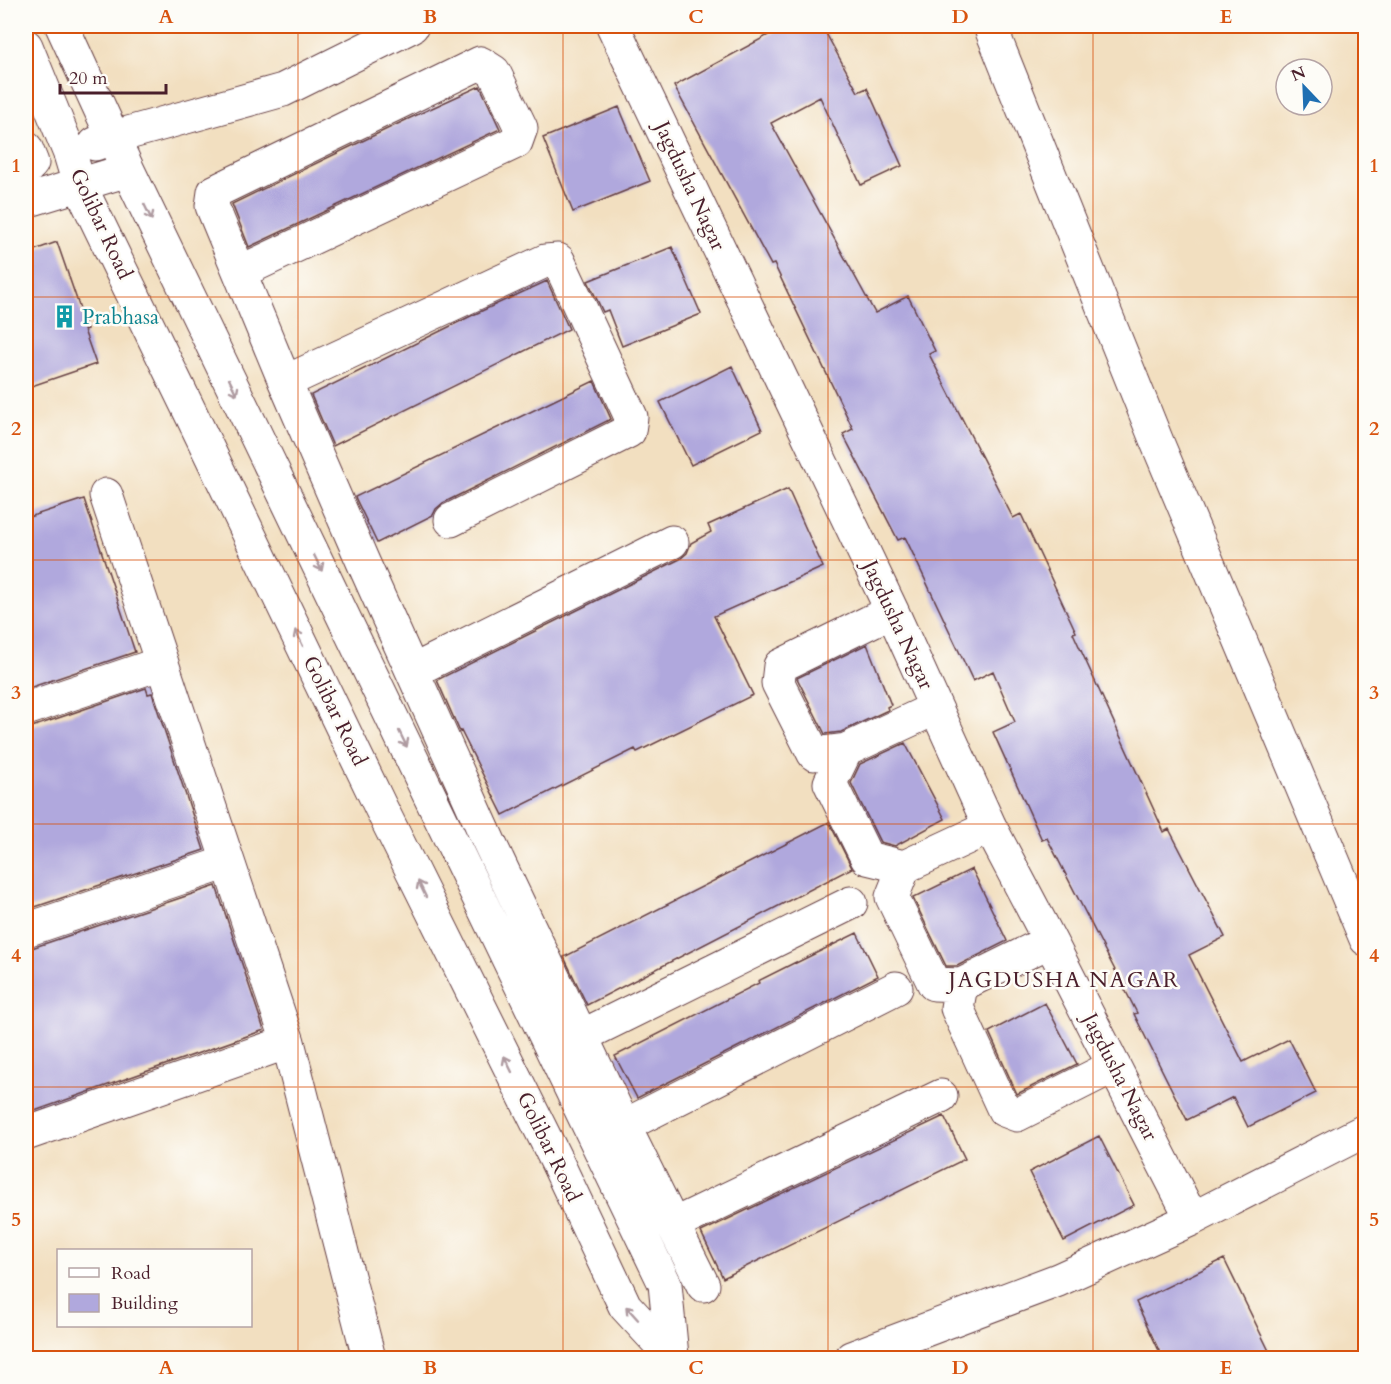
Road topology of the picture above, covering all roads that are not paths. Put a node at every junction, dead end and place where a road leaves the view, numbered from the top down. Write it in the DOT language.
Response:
graph roads {
  1 [pos="61,26"];
  2 [pos="412,26"];
  3 [pos="613,26"];
  4 [pos="990,26"];
  5 [pos="26,39"];
  6 [pos="29,64"];
  7 [pos="114,137"];
  8 [pos="26,148"];
  9 [pos="26,169"];
  10 [pos="74,169"];
  11 [pos="128,170"];
  12 [pos="26,201"];
  13 [pos="240,272"];
  14 [pos="285,382"];
  15 [pos="106,495"];
  16 [pos="451,520"];
  17 [pos="672,542"];
  18 [pos="892,611"];
  19 [pos="162,663"];
  20 [pos="413,671"];
  21 [pos="936,708"];
  22 [pos="26,709"];
  23 [pos="846,750"];
  24 [pos="990,827"];
  25 [pos="228,862"];
  26 [pos="904,867"];
  27 [pos="851,903"];
  28 [pos="26,930"];
  29 [pos="1365,939"];
  30 [pos="1050,941"];
  31 [pos="961,985"];
  32 [pos="896,988"];
  33 [pos="582,1036"];
  34 [pos="288,1042"];
  35 [pos="1114,1066"];
  36 [pos="941,1096"];
  37 [pos="1365,1130"];
  38 [pos="610,1133"];
  39 [pos="26,1134"];
  40 [pos="556,1160"];
  41 [pos="1192,1219"];
  42 [pos="673,1225"];
  43 [pos="704,1286"];
  44 [pos="672,1357"];
  45 [pos="369,1359"];
  46 [pos="851,1359"];
  1 -- 5 [label="street"];
  1 -- 7 [label="street"];
  2 -- 7 [label="street"];
  3 -- 18 [label="street, Jagdusha Nagar"];
  4 -- 29 [label="street"];
  6 -- 10 [label="street, Golibar Road"];
  7 -- 10 [label="street"];
  7 -- 11 [label="street"];
  8 -- 9 [label="street"];
  10 -- 11 [label="street"];
  10 -- 12 [label="street"];
  40 -- 10 [label="street, Golibar Road, one-way"];
  11 -- 38 [label="street, one-way"];
  13 -- 13 [label="street"];
  13 -- 14 [label="street"];
  14 -- 16 [label="street"];
  14 -- 20 [label="street"];
  15 -- 19 [label="street"];
  17 -- 20 [label="street"];
  18 -- 21 [label="street, Jagdusha Nagar"];
  18 -- 23 [label="street"];
  19 -- 22 [label="street"];
  19 -- 25 [label="street"];
  20 -- 33 [label="street"];
  21 -- 23 [label="street"];
  21 -- 24 [label="street, Jagdusha Nagar"];
  23 -- 26 [label="street"];
  24 -- 26 [label="street"];
  24 -- 30 [label="street, Jagdusha Nagar"];
  25 -- 28 [label="street"];
  25 -- 34 [label="street"];
  26 -- 31 [label="street"];
  27 -- 33 [label="street"];
  30 -- 31 [label="street"];
  30 -- 35 [label="street, Jagdusha Nagar"];
  31 -- 35 [label="street"];
  32 -- 38 [label="street"];
  33 -- 38 [label="street"];
  34 -- 39 [label="street"];
  34 -- 45 [label="street"];
  35 -- 41 [label="street, Jagdusha Nagar"];
  36 -- 42 [label="street"];
  37 -- 41 [label="street"];
  38 -- 40 [label="street"];
  38 -- 42 [label="street"];
  38 -- 44 [label="street"];
  44 -- 40 [label="street, Golibar Road, one-way"];
  41 -- 46 [label="street"];
  42 -- 43 [label="street"];
}
